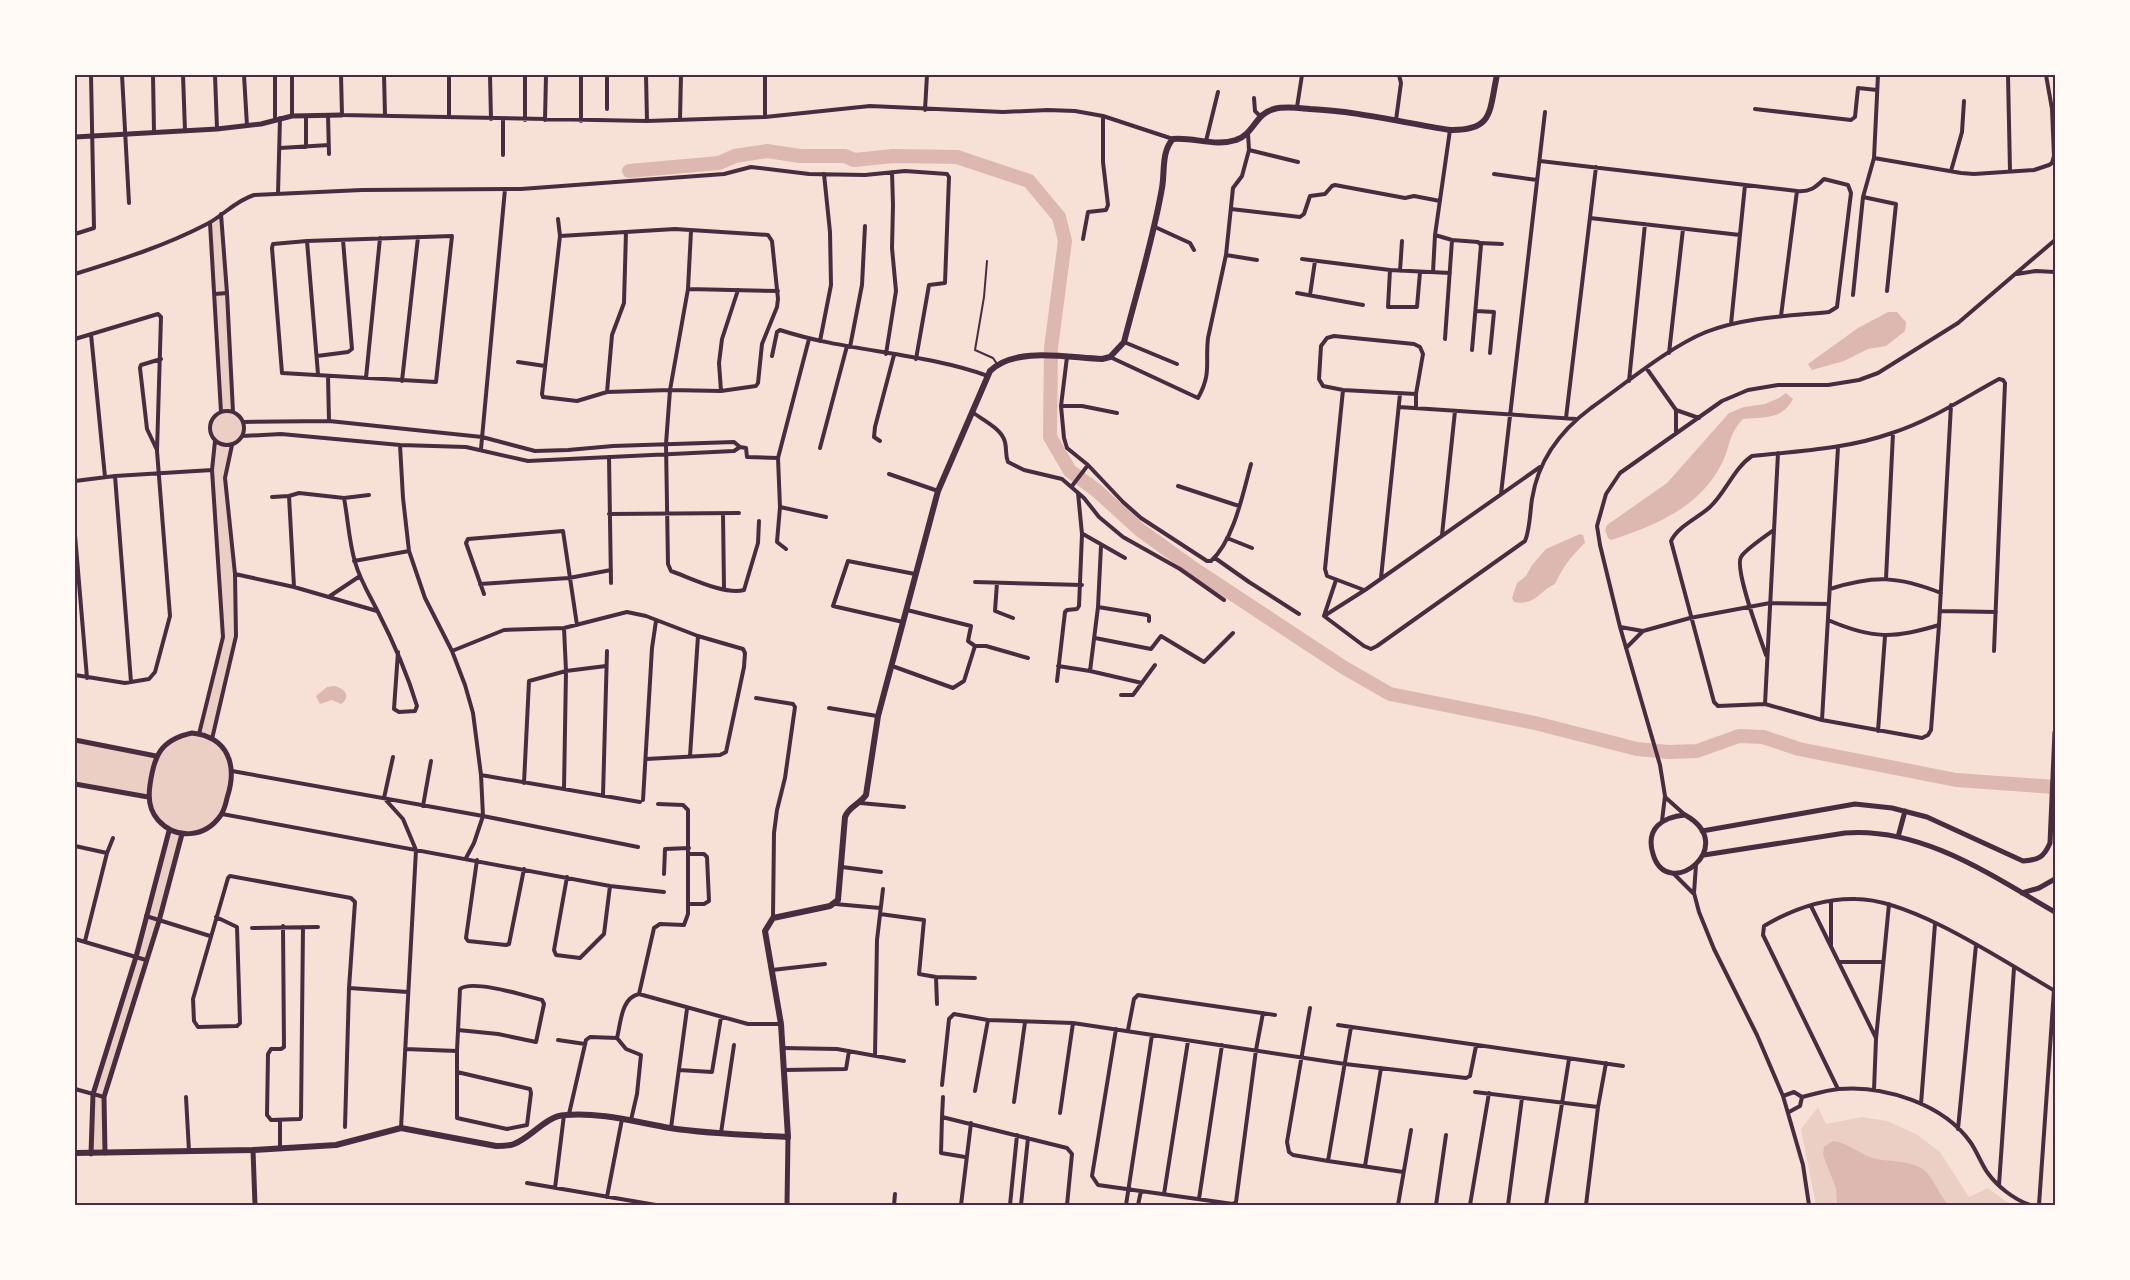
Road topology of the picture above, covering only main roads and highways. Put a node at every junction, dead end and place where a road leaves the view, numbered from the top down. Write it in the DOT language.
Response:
graph roads {
  1 [pos="1497,75"];
  2 [pos="75,1153"];
  1 -- 2 [label="main road"];
}
